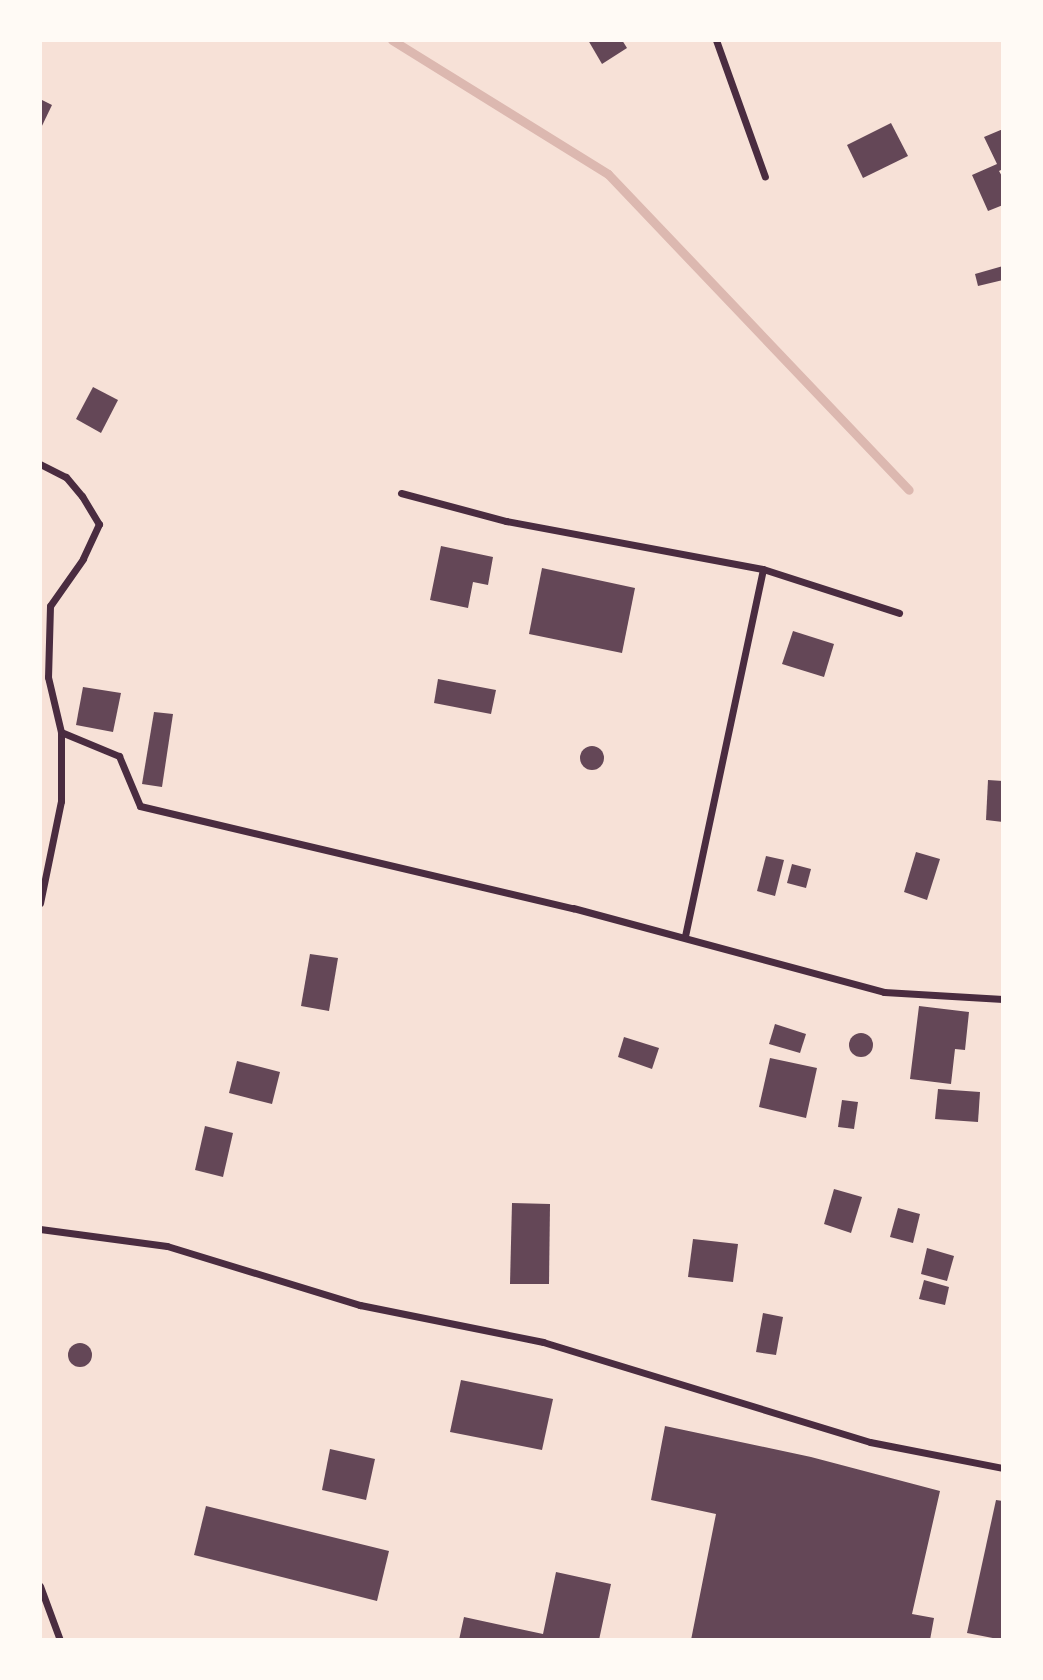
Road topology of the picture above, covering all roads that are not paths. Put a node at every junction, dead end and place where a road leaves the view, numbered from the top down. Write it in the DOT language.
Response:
graph roads {
  1 [pos="716,40"];
  2 [pos="765,177"];
  3 [pos="40,464"];
  4 [pos="401,493"];
  5 [pos="763,569"];
  6 [pos="899,613"];
  7 [pos="61,732"];
  8 [pos="40,903"];
  9 [pos="685,936"];
  10 [pos="1003,999"];
  11 [pos="40,1228"];
  12 [pos="1003,1468"];
  13 [pos="40,1586"];
  14 [pos="60,1640"];
  1 -- 2 [label="street"];
  3 -- 7 [label="street"];
  4 -- 5 [label="street"];
  5 -- 6 [label="street"];
  5 -- 9 [label="street"];
  7 -- 8 [label="street"];
  7 -- 9 [label="street"];
  9 -- 10 [label="street"];
  11 -- 12 [label="street"];
  13 -- 14 [label="street"];
}
